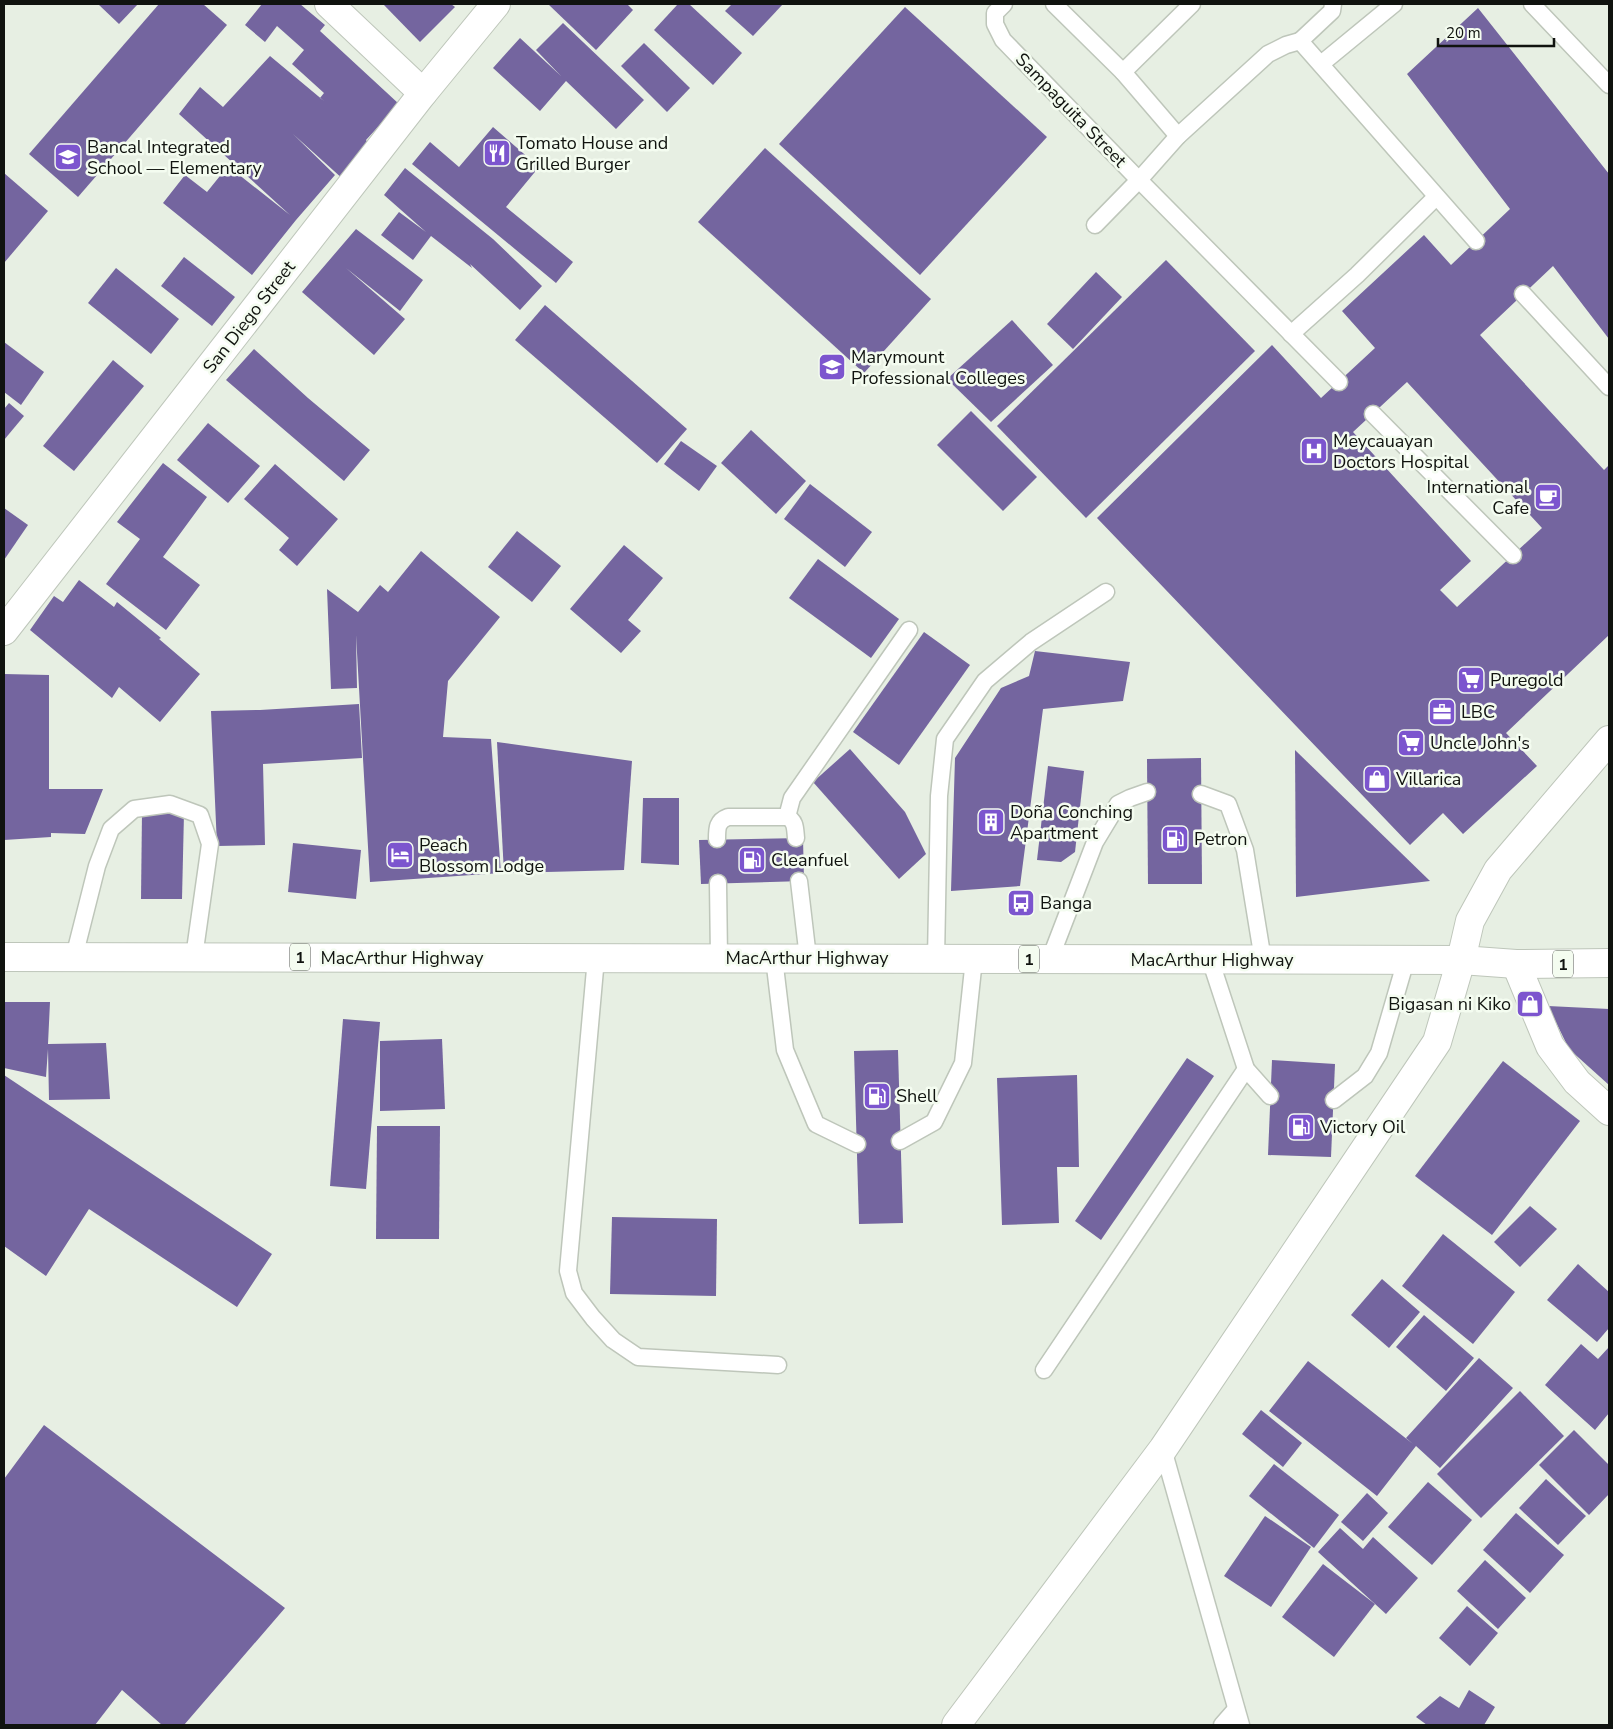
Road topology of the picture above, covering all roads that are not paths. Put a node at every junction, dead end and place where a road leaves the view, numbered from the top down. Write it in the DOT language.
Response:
graph roads {
  1 [pos="329,4"];
  2 [pos="496,4"];
  3 [pos="1004,4"];
  4 [pos="1054,4"];
  5 [pos="1192,4"];
  6 [pos="1333,4"];
  7 [pos="1394,4"];
  8 [pos="1532,4"];
  9 [pos="1300,41"];
  10 [pos="1321,64"];
  11 [pos="1123,72"];
  12 [pos="1609,85"];
  13 [pos="423,93"];
  14 [pos="1178,136"];
  15 [pos="1139,180"];
  16 [pos="1436,197"];
  17 [pos="1095,225"];
  18 [pos="1476,241"];
  19 [pos="1523,294"];
  20 [pos="1291,334"];
  21 [pos="1339,382"];
  22 [pos="1609,387"];
  23 [pos="1373,414"];
  24 [pos="1513,555"];
  25 [pos="1106,592"];
  26 [pos="909,630"];
  27 [pos="4,631"];
  28 [pos="1609,740"];
  29 [pos="1147,792"];
  30 [pos="1202,794"];
  31 [pos="787,817"];
  32 [pos="796,838"];
  33 [pos="717,839"];
  34 [pos="799,881"];
  35 [pos="718,883"];
  36 [pos="4,957"];
  37 [pos="74,957"];
  38 [pos="194,957"];
  39 [pos="596,958"];
  40 [pos="719,958"];
  41 [pos="774,958"];
  42 [pos="808,958"];
  43 [pos="936,959"];
  44 [pos="974,959"];
  45 [pos="1050,959"];
  46 [pos="1210,959"];
  47 [pos="1263,960"];
  48 [pos="1406,960"];
  49 [pos="1461,960"];
  50 [pos="1609,963"];
  51 [pos="1516,964"];
  52 [pos="1246,1069"];
  53 [pos="1270,1096"];
  54 [pos="1334,1100"];
  55 [pos="1609,1112"];
  56 [pos="900,1141"];
  57 [pos="857,1144"];
  58 [pos="778,1365"];
  59 [pos="1044,1370"];
  60 [pos="1163,1449"];
  61 [pos="1236,1709"];
  62 [pos="956,1725"];
  63 [pos="1222,1725"];
  64 [pos="1241,1725"];
  1 -- 13 [label="main road"];
  2 -- 13 [label="main road, San Diego Street"];
  3 -- 15 [label="lane, Sampaguita Street"];
  4 -- 11 [label="lane"];
  5 -- 11 [label="lane"];
  6 -- 9 [label="lane"];
  7 -- 10 [label="lane"];
  8 -- 12 [label="lane"];
  9 -- 10 [label="lane"];
  9 -- 14 [label="lane"];
  10 -- 16 [label="lane"];
  11 -- 14 [label="lane"];
  13 -- 27 [label="main road, San Diego Street"];
  14 -- 15 [label="lane"];
  15 -- 17 [label="lane"];
  15 -- 20 [label="lane, Sampaguita Street"];
  16 -- 18 [label="lane"];
  16 -- 20 [label="lane"];
  19 -- 22 [label="lane"];
  20 -- 21 [label="lane, Sampaguita Street"];
  23 -- 24 [label="lane"];
  25 -- 43 [label="lane"];
  26 -- 31 [label="lane"];
  28 -- 49 [label="main road"];
  29 -- 45 [label="lane"];
  30 -- 47 [label="lane"];
  31 -- 32 [label="lane"];
  31 -- 33 [label="lane"];
  34 -- 42 [label="lane"];
  35 -- 40 [label="lane"];
  36 -- 37 [label="main road, MacArthur Highway / 1"];
  37 -- 38 [label="main road, MacArthur Highway / 1"];
  37 -- 38 [label="lane"];
  38 -- 39 [label="main road, MacArthur Highway / 1"];
  39 -- 40 [label="main road, MacArthur Highway / 1"];
  39 -- 58 [label="lane"];
  40 -- 41 [label="main road, MacArthur Highway / 1"];
  41 -- 42 [label="main road, MacArthur Highway / 1"];
  41 -- 57 [label="lane"];
  42 -- 43 [label="main road, MacArthur Highway / 1"];
  43 -- 44 [label="main road, MacArthur Highway / 1"];
  44 -- 45 [label="main road, MacArthur Highway / 1"];
  44 -- 56 [label="lane"];
  45 -- 46 [label="main road, MacArthur Highway / 1"];
  46 -- 47 [label="main road, MacArthur Highway / 1"];
  46 -- 52 [label="lane"];
  47 -- 48 [label="main road, MacArthur Highway / 1"];
  48 -- 49 [label="main road, MacArthur Highway / 1"];
  48 -- 54 [label="lane"];
  49 -- 51 [label="main road, MacArthur Highway / 1"];
  49 -- 60 [label="main road"];
  50 -- 51 [label="main road, MacArthur Highway / 1"];
  51 -- 55 [label="main road"];
  52 -- 53 [label="lane"];
  52 -- 59 [label="lane"];
  60 -- 61 [label="lane"];
  60 -- 62 [label="main road"];
  61 -- 63 [label="lane"];
  61 -- 64 [label="lane"];
}
